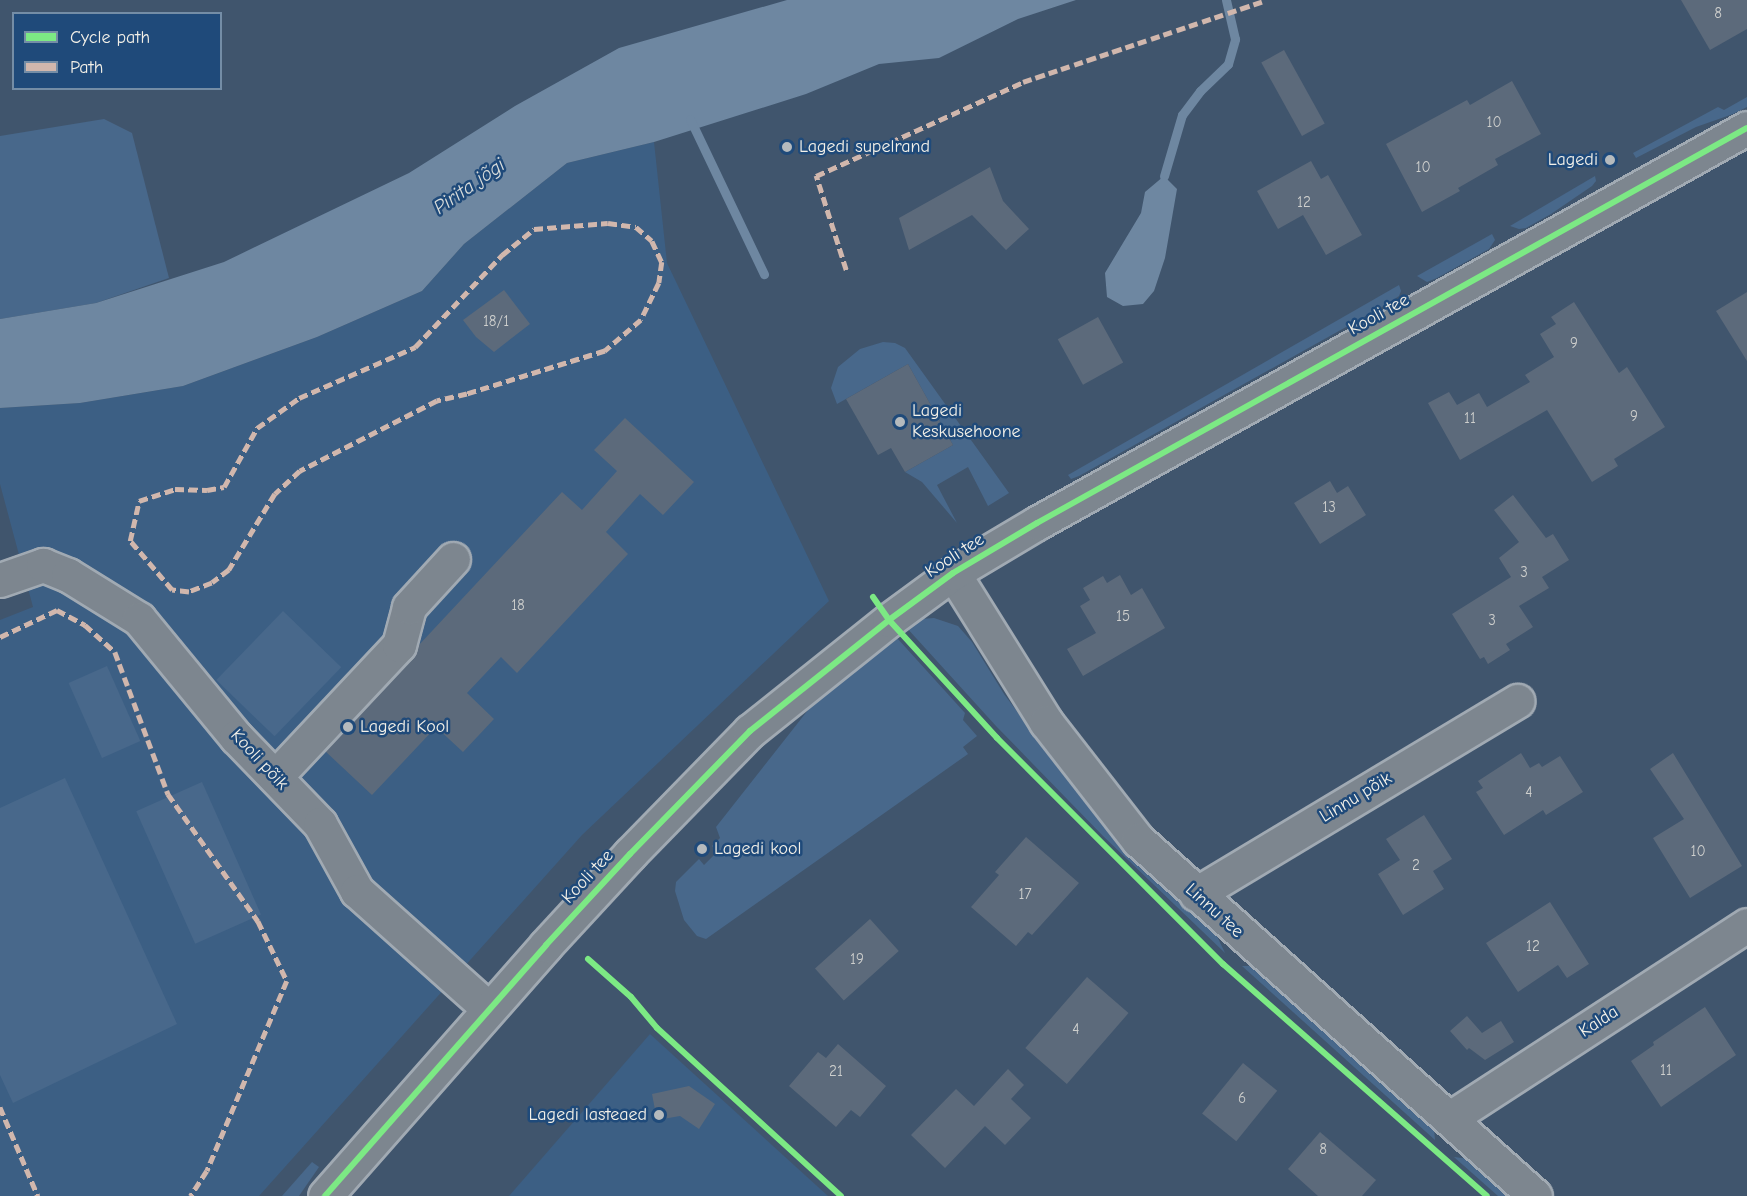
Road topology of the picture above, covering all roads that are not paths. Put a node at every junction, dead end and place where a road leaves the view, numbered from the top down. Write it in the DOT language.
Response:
graph roads {
  1 [pos="1747,128"];
  2 [pos="453,559"];
  3 [pos="953,573"];
  4 [pos="0,580"];
  5 [pos="1517,701"];
  6 [pos="275,777"];
  7 [pos="1196,894"];
  8 [pos="1747,925"];
  9 [pos="489,1009"];
  10 [pos="1450,1118"];
  11 [pos="325,1196"];
  12 [pos="1535,1196"];
  1 -- 3 [label="street, Kooli tee"];
  2 -- 6 [label="street"];
  3 -- 7 [label="street, Linnu tee"];
  3 -- 9 [label="street, Kooli tee"];
  4 -- 6 [label="street, Kooli põik"];
  5 -- 7 [label="street, Linnu põik"];
  6 -- 9 [label="street, Kooli põik"];
  7 -- 10 [label="street, Linnu tee"];
  8 -- 10 [label="street, Kalda"];
  9 -- 11 [label="street, Kooli tee"];
  10 -- 12 [label="street, Linnu tee"];
}
